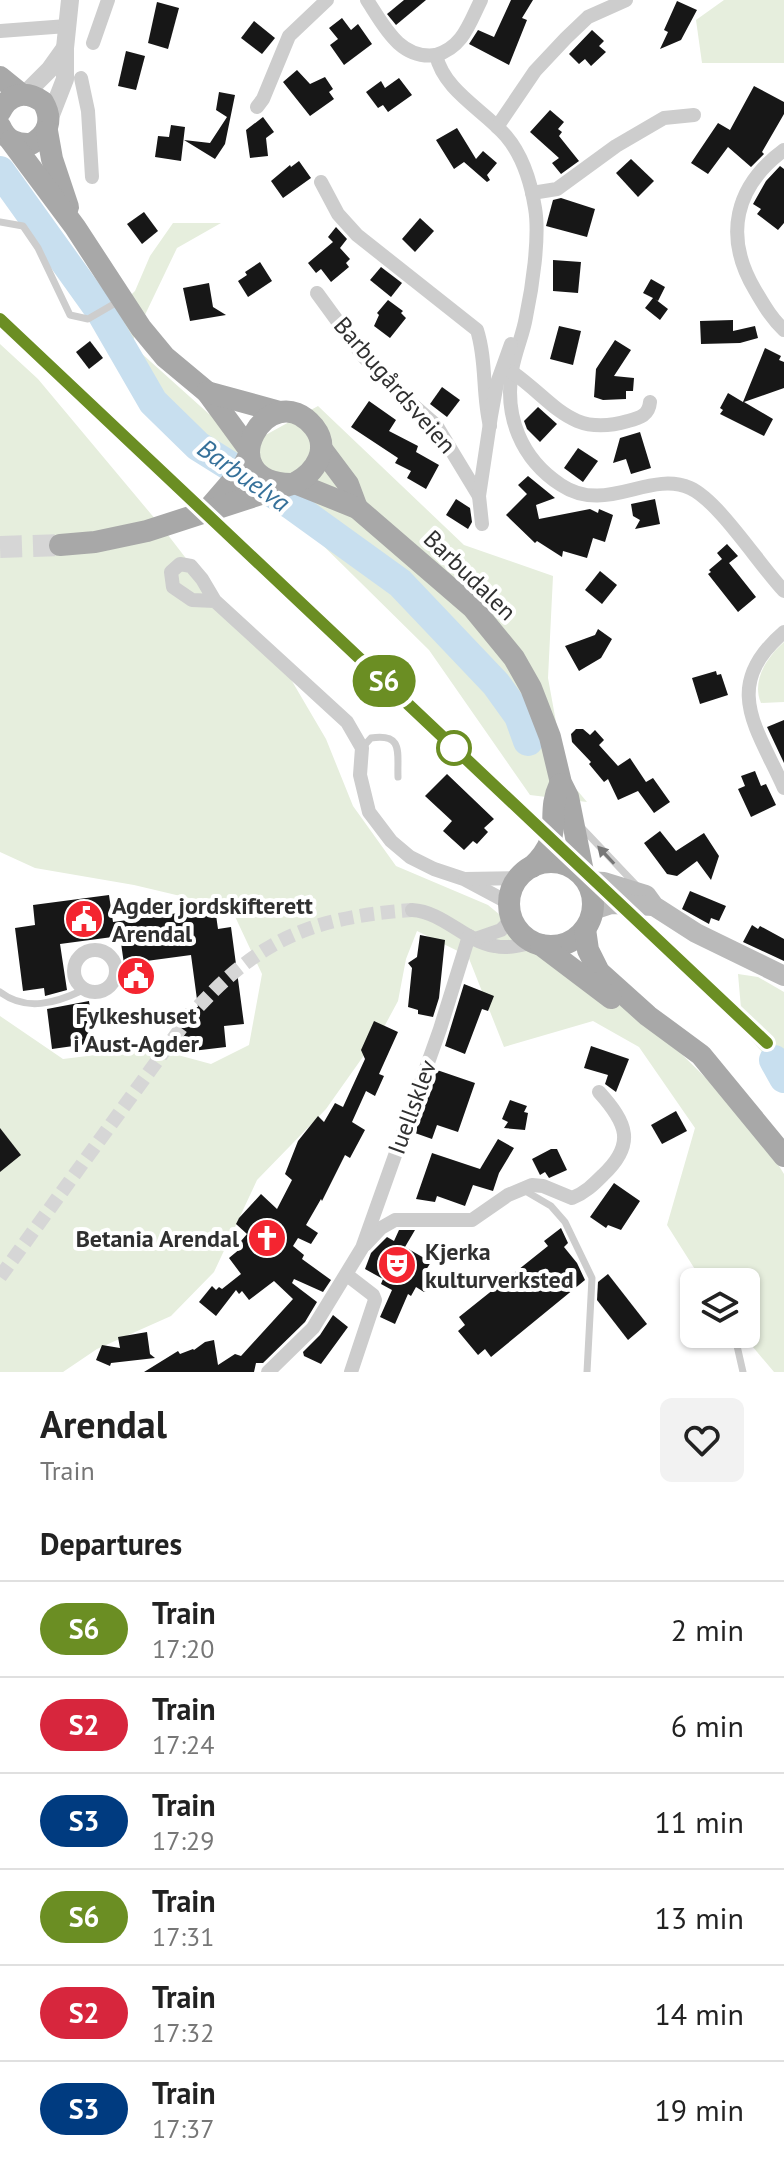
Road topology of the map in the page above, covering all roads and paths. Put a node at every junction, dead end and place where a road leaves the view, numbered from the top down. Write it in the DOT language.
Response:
graph roads {
  1 [pos="70,0"];
  2 [pos="108,0"];
  3 [pos="327,0"];
  4 [pos="367,0"];
  5 [pos="481,0"];
  6 [pos="626,0"];
  7 [pos="67,26"];
  8 [pos="0,31"];
  9 [pos="93,43"];
  10 [pos="65,48"];
  11 [pos="436,55"];
  12 [pos="0,77"];
  13 [pos="81,78"];
  14 [pos="23,94"];
  15 [pos="257,107"];
  16 [pos="0,112"];
  17 [pos="694,115"];
  18 [pos="48,125"];
  19 [pos="497,127"];
  20 [pos="6,134"];
  21 [pos="784,150"];
  22 [pos="92,177"];
  23 [pos="321,182"];
  24 [pos="532,193"];
  25 [pos="0,222"];
  26 [pos="75,227"];
  27 [pos="317,293"];
  28 [pos="115,304"];
  29 [pos="784,330"];
  30 [pos="522,333"];
  31 [pos="512,372"];
  32 [pos="207,392"];
  33 [pos="650,402"];
  34 [pos="280,412"];
  35 [pos="490,426"];
  36 [pos="321,448"];
  37 [pos="249,452"];
  38 [pos="292,484"];
  39 [pos="479,496"];
  40 [pos="357,508"];
  41 [pos="207,510"];
  42 [pos="482,524"];
  43 [pos="60,545"];
  44 [pos="784,591"];
  45 [pos="215,601"];
  46 [pos="784,632"];
  47 [pos="362,748"];
  48 [pos="398,777"];
  49 [pos="561,783"];
  50 [pos="784,788"];
  51 [pos="571,812"];
  52 [pos="564,835"];
  53 [pos="525,872"];
  54 [pos="464,879"];
  55 [pos="591,880"];
  56 [pos="643,902"];
  57 [pos="412,910"];
  58 [pos="511,911"];
  59 [pos="589,920"];
  60 [pos="472,938"];
  61 [pos="538,944"];
  62 [pos="784,976"];
  63 [pos="83,990"];
  64 [pos="0,992"];
  65 [pos="648,1016"];
  66 [pos="599,1092"];
  67 [pos="784,1156"];
  68 [pos="520,1188"];
  69 [pos="362,1248"];
  70 [pos="347,1275"];
  71 [pos="738,1348"];
  72 [pos="289,1353"];
  73 [pos="268,1372"];
  74 [pos="282,1372"];
  75 [pos="351,1372"];
  76 [pos="587,1372"];
  77 [pos="743,1372"];
  1 -- 7 [label="street"];
  2 -- 9 [label="street"];
  3 -- 15 [label="street"];
  4 -- 11 [label="street"];
  5 -- 11 [label="street"];
  6 -- 19 [label="street"];
  7 -- 8 [label="street"];
  7 -- 10 [label="street"];
  10 -- 14 [label="street"];
  10 -- 18 [label="street"];
  11 -- 19 [label="street, Barbugårdsveien"];
  12 -- 14 [label="main road"];
  13 -- 22 [label="street"];
  14 -- 16 [label="main road"];
  14 -- 18 [label="main road"];
  17 -- 24 [label="street"];
  18 -- 20 [label="main road"];
  18 -- 26 [label="main road"];
  19 -- 24 [label="street, Barbugårdsveien"];
  20 -- 26 [label="main road"];
  21 -- 29 [label="street"];
  23 -- 35 [label="street"];
  24 -- 30 [label="street, Barbugårdsveien"];
  25 -- 28 [label="lane"];
  26 -- 28 [label="main road"];
  27 -- 39 [label="street, Barbugårdsveien"];
  28 -- 32 [label="main road"];
  30 -- 31 [label="street, Barbugårdsveien"];
  30 -- 35 [label="street, Barbugårdsveien"];
  31 -- 33 [label="street"];
  31 -- 44 [label="street, Barbugårdsveien"];
  32 -- 34 [label="main road"];
  32 -- 37 [label="main road"];
  34 -- 36 [label="main road"];
  34 -- 37 [label="main road"];
  35 -- 39 [label="street, Barbugårdsveien"];
  36 -- 38 [label="main road"];
  36 -- 40 [label="main road, Barbudalen"];
  37 -- 38 [label="main road"];
  37 -- 41 [label="main road"];
  38 -- 40 [label="main road, Barbudalen"];
  38 -- 41 [label="main road"];
  39 -- 42 [label="street"];
  40 -- 49 [label="main road, Barbudalen"];
  41 -- 43 [label="main road"];
  45 -- 47 [label="street"];
  46 -- 50 [label="street"];
  47 -- 48 [label="lane"];
  47 -- 54 [label="street"];
  49 -- 51 [label="main road, Barbudalen"];
  49 -- 52 [label="main road, Barbudalen"];
  51 -- 52 [label="main road, Barbudalen"];
  56 -- 51 [label="lane, one-way"];
  52 -- 53 [label="main road, Barbudalen"];
  52 -- 55 [label="main road, Barbudalen"];
  53 -- 54 [label="street"];
  53 -- 55 [label="main road"];
  53 -- 58 [label="main road"];
  54 -- 58 [label="street"];
  55 -- 56 [label="main road"];
  55 -- 59 [label="main road"];
  56 -- 59 [label="main road"];
  56 -- 62 [label="main road"];
  57 -- 60 [label="street"];
  58 -- 60 [label="street"];
  58 -- 61 [label="main road"];
  59 -- 61 [label="main road"];
  59 -- 65 [label="main road"];
  60 -- 61 [label="street"];
  60 -- 69 [label="street, Iuellsklev"];
  61 -- 65 [label="main road"];
  63 -- 64 [label="lane"];
  65 -- 67 [label="main road"];
  66 -- 68 [label="street"];
  68 -- 69 [label="street"];
  68 -- 76 [label="lane"];
  69 -- 70 [label="street, Iuellsklev"];
  70 -- 72 [label="street, Iuellsklev"];
  70 -- 75 [label="street"];
  71 -- 77 [label="lane"];
  72 -- 73 [label="street, Iuellsklev"];
  72 -- 74 [label="street"];
}
